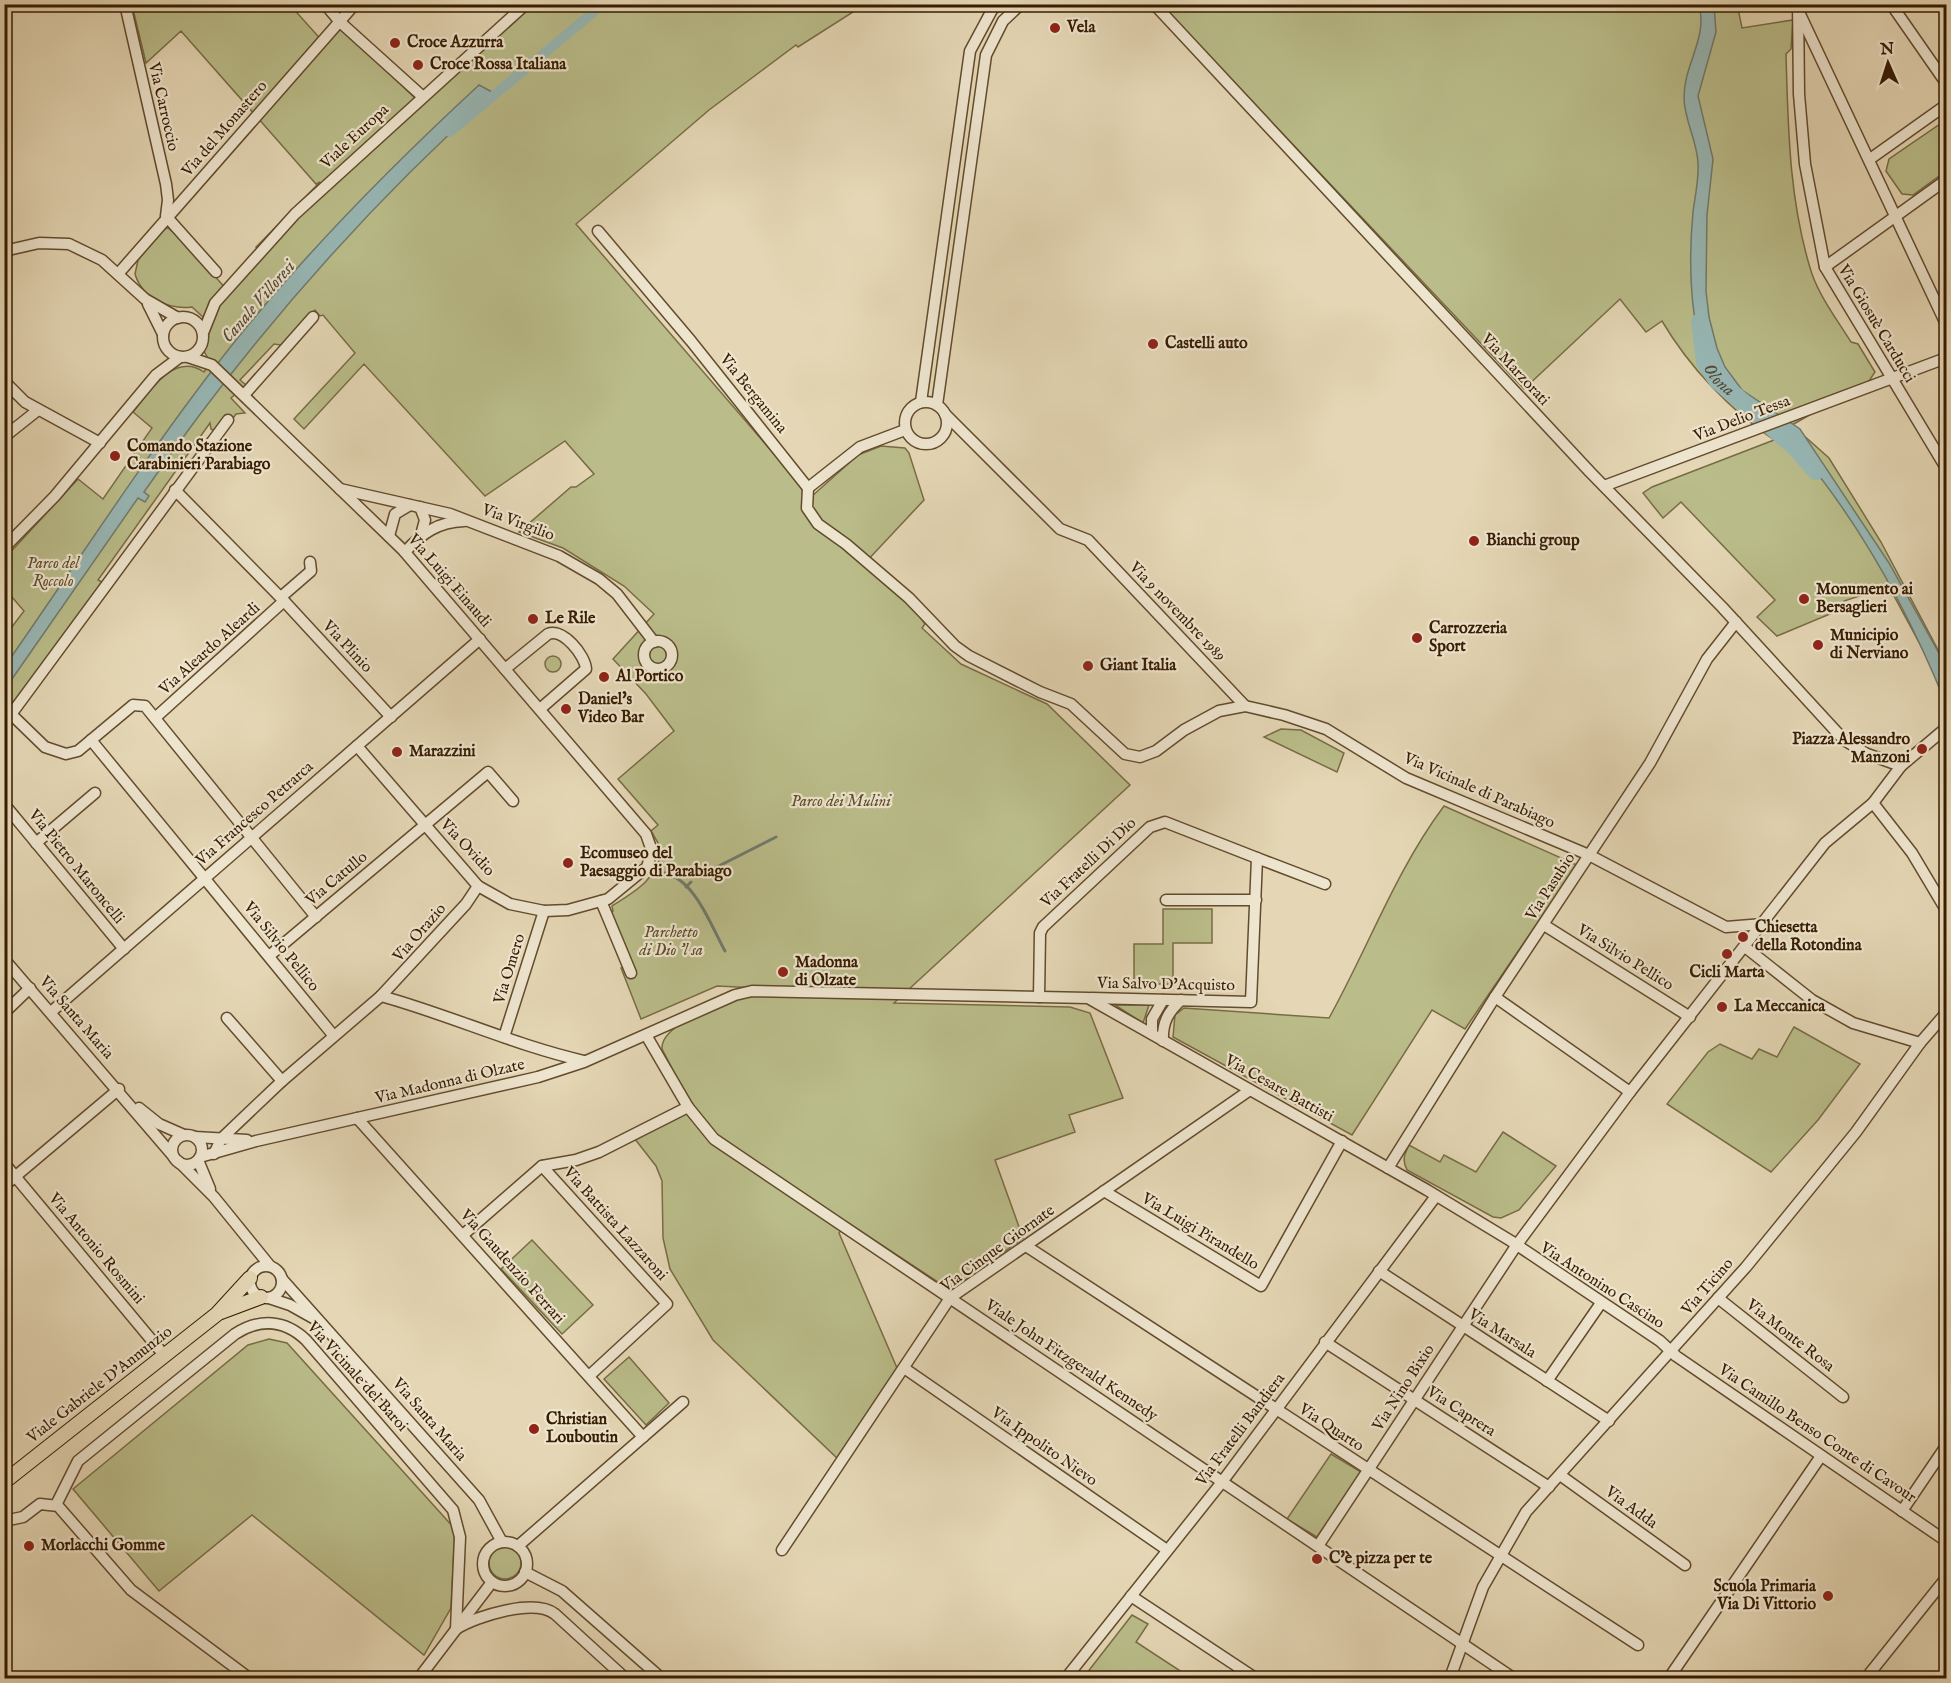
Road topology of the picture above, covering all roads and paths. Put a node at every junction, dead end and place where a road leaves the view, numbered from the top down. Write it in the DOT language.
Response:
graph roads {
  1 [pos="125,4"];
  2 [pos="325,4"];
  3 [pos="355,4"];
  4 [pos="526,4"];
  5 [pos="998,4"];
  6 [pos="1021,4"];
  7 [pos="1154,4"];
  8 [pos="1891,4"];
  9 [pos="1801,6"];
  10 [pos="340,22"];
  11 [pos="1947,83"];
  12 [pos="422,96"];
  13 [pos="1947,105"];
  14 [pos="1870,159"];
  15 [pos="1947,180"];
  16 [pos="166,216"];
  17 [pos="1898,216"];
  18 [pos="598,231"];
  19 [pos="4,251"];
  20 [pos="1825,267"];
  21 [pos="216,272"];
  22 [pos="118,274"];
  23 [pos="145,299"];
  24 [pos="214,303"];
  25 [pos="313,317"];
  26 [pos="182,318"];
  27 [pos="1947,324"];
  28 [pos="203,336"];
  29 [pos="164,338"];
  30 [pos="184,357"];
  31 [pos="1947,358"];
  32 [pos="212,365"];
  33 [pos="156,375"];
  34 [pos="1890,378"];
  35 [pos="4,381"];
  36 [pos="241,392"];
  37 [pos="921,402"];
  38 [pos="937,405"];
  39 [pos="38,410"];
  40 [pos="945,414"];
  41 [pos="228,420"];
  42 [pos="905,430"];
  43 [pos="4,437"];
  44 [pos="100,443"];
  45 [pos="1947,468"];
  46 [pos="1604,486"];
  47 [pos="808,488"];
  48 [pos="339,489"];
  49 [pos="175,490"];
  50 [pos="415,506"];
  51 [pos="471,521"];
  52 [pos="389,536"];
  53 [pos="421,536"];
  54 [pos="4,548"];
  55 [pos="405,552"];
  56 [pos="310,562"];
  57 [pos="283,599"];
  58 [pos="1736,622"];
  59 [pos="480,639"];
  60 [pos="654,642"];
  61 [pos="505,669"];
  62 [pos="1245,706"];
  63 [pos="540,709"];
  64 [pos="12,715"];
  65 [pos="391,717"];
  66 [pos="155,718"];
  67 [pos="4,724"];
  68 [pos="1947,728"];
  69 [pos="91,740"];
  70 [pos="357,746"];
  71 [pos="1901,766"];
  72 [pos="95,793"];
  73 [pos="513,801"];
  74 [pos="1873,802"];
  75 [pos="4,804"];
  76 [pos="425,825"];
  77 [pos="646,834"];
  78 [pos="252,837"];
  79 [pos="36,843"];
  80 [pos="1589,855"];
  81 [pos="1257,858"];
  82 [pos="205,878"];
  83 [pos="1324,884"];
  84 [pos="478,885"];
  85 [pos="1166,900"];
  86 [pos="1256,900"];
  87 [pos="601,902"];
  88 [pos="544,910"];
  89 [pos="1947,910"];
  90 [pos="316,916"];
  91 [pos="1763,924"];
  92 [pos="1544,925"];
  93 [pos="1745,947"];
  94 [pos="123,949"];
  95 [pos="269,956"];
  96 [pos="4,959"];
  97 [pos="631,973"];
  98 [pos="30,988"];
  99 [pos="381,996"];
  100 [pos="1039,997"];
  101 [pos="1495,997"];
  102 [pos="1088,998"];
  103 [pos="1162,1000"];
  104 [pos="1181,1000"];
  105 [pos="51,1012"];
  106 [pos="4,1013"];
  107 [pos="1947,1013"];
  108 [pos="1690,1017"];
  109 [pos="227,1018"];
  110 [pos="1152,1034"];
  111 [pos="333,1035"];
  112 [pos="646,1035"];
  113 [pos="504,1037"];
  114 [pos="1163,1041"];
  115 [pos="1920,1043"];
  116 [pos="584,1062"];
  117 [pos="282,1081"];
  118 [pos="1250,1090"];
  119 [pos="1630,1092"];
  120 [pos="122,1093"];
  121 [pos="688,1107"];
  122 [pos="357,1118"];
  123 [pos="190,1136"];
  124 [pos="222,1139"];
  125 [pos="256,1140"];
  126 [pos="1342,1141"];
  127 [pos="214,1154"];
  128 [pos="199,1158"];
  129 [pos="176,1159"];
  130 [pos="4,1163"];
  131 [pos="542,1166"];
  132 [pos="1388,1168"];
  133 [pos="16,1176"];
  134 [pos="4,1186"];
  135 [pos="1104,1191"];
  136 [pos="1436,1196"];
  137 [pos="214,1197"];
  138 [pos="464,1234"];
  139 [pos="247,1236"];
  140 [pos="1026,1246"];
  141 [pos="1516,1246"];
  142 [pos="270,1266"];
  143 [pos="1379,1271"];
  144 [pos="253,1274"];
  145 [pos="282,1279"];
  146 [pos="265,1298"];
  147 [pos="950,1298"];
  148 [pos="1718,1298"];
  149 [pos="1600,1303"];
  150 [pos="217,1314"];
  151 [pos="324,1324"];
  152 [pos="1463,1326"];
  153 [pos="1326,1342"];
  154 [pos="1671,1352"];
  155 [pos="164,1355"];
  156 [pos="904,1368"];
  157 [pos="589,1376"];
  158 [pos="1547,1381"];
  159 [pos="1843,1397"];
  160 [pos="1414,1400"];
  161 [pos="683,1402"];
  162 [pos="1275,1409"];
  163 [pos="1609,1421"];
  164 [pos="644,1437"];
  165 [pos="1947,1446"];
  166 [pos="1821,1456"];
  167 [pos="1368,1470"];
  168 [pos="1560,1475"];
  169 [pos="4,1482"];
  170 [pos="1222,1482"];
  171 [pos="1549,1487"];
  172 [pos="56,1505"];
  173 [pos="1902,1511"];
  174 [pos="4,1521"];
  175 [pos="1947,1541"];
  176 [pos="502,1542"];
  177 [pos="518,1546"];
  178 [pos="1318,1546"];
  179 [pos="782,1550"];
  180 [pos="1167,1550"];
  181 [pos="1500,1555"];
  182 [pos="1685,1565"];
  183 [pos="525,1572"];
  184 [pos="1947,1578"];
  185 [pos="492,1582"];
  186 [pos="1131,1596"];
  187 [pos="456,1629"];
  188 [pos="1461,1643"];
  189 [pos="1638,1645"];
  190 [pos="1872,1677"];
  191 [pos="249,1678"];
  192 [pos="419,1678"];
  193 [pos="625,1678"];
  194 [pos="661,1678"];
  195 [pos="1066,1678"];
  196 [pos="1255,1678"];
  197 [pos="1450,1678"];
  198 [pos="1513,1678"];
  199 [pos="1669,1678"];
  1 -- 16 [label="street, Via Carroccio"];
  2 -- 10 [label="street"];
  3 -- 10 [label="street, Via del Monastero"];
  4 -- 12 [label="street, Viale Europa"];
  5 -- 37 [label="street"];
  6 -- 38 [label="street"];
  7 -- 46 [label="street, Via Marzorati"];
  8 -- 11 [label="street"];
  9 -- 14 [label="street"];
  9 -- 20 [label="street, Via Giosuè Carducci"];
  10 -- 12 [label="street"];
  10 -- 16 [label="street, Via del Monastero"];
  12 -- 24 [label="street, Viale Europa"];
  13 -- 14 [label="street"];
  14 -- 17 [label="street"];
  15 -- 17 [label="street"];
  16 -- 21 [label="street"];
  16 -- 22 [label="street, Via del Monastero"];
  17 -- 20 [label="street"];
  17 -- 27 [label="street"];
  18 -- 47 [label="street, Via Bergamina"];
  19 -- 22 [label="street"];
  20 -- 34 [label="street, Via Giosuè Carducci"];
  22 -- 23 [label="street"];
  23 -- 26 [label="street"];
  23 -- 29 [label="street"];
  24 -- 26 [label="street, Viale Europa"];
  24 -- 28 [label="street, Viale Europa"];
  25 -- 36 [label="street"];
  26 -- 28 [label="street"];
  26 -- 29 [label="street, Viale Europa"];
  28 -- 30 [label="street, Viale Europa"];
  28 -- 32 [label="street, Via Luigi Einaudi"];
  29 -- 30 [label="street"];
  29 -- 33 [label="street, Viale Europa"];
  30 -- 32 [label="street, Via Luigi Einaudi"];
  30 -- 33 [label="street, Viale Europa"];
  31 -- 34 [label="street, Via Delio Tessa"];
  32 -- 36 [label="street, Via Luigi Einaudi"];
  33 -- 44 [label="street, Viale Europa"];
  34 -- 45 [label="street, Via Giosuè Carducci"];
  34 -- 46 [label="street, Via Delio Tessa"];
  35 -- 39 [label="street"];
  36 -- 48 [label="street, Via Luigi Einaudi"];
  37 -- 38 [label="street"];
  37 -- 42 [label="street"];
  38 -- 40 [label="street"];
  39 -- 43 [label="street"];
  39 -- 44 [label="street"];
  40 -- 42 [label="street"];
  40 -- 62 [label="street, Via 9 novembre 1989"];
  41 -- 49 [label="street"];
  42 -- 47 [label="street"];
  44 -- 54 [label="street, Viale Europa"];
  46 -- 58 [label="street, Via Marzorati"];
  47 -- 62 [label="street, Via Vicinale di Parabiago"];
  48 -- 50 [label="street, Via Virgilio"];
  48 -- 52 [label="street, Via Luigi Einaudi"];
  49 -- 57 [label="street, Via Plinio"];
  49 -- 64 [label="street"];
  50 -- 51 [label="street, Via Virgilio"];
  50 -- 52 [label="street"];
  50 -- 53 [label="street"];
  51 -- 53 [label="street"];
  51 -- 60 [label="street, Via Virgilio"];
  52 -- 55 [label="street, Via Luigi Einaudi"];
  53 -- 55 [label="street"];
  55 -- 59 [label="street, Via Luigi Einaudi"];
  56 -- 57 [label="street"];
  57 -- 65 [label="street, Via Plinio"];
  57 -- 66 [label="street, Via Aleardo Aleardi"];
  58 -- 71 [label="street, Via Marzorati"];
  58 -- 80 [label="street, Via Pasubio"];
  59 -- 61 [label="street, Via Luigi Einaudi"];
  59 -- 65 [label="street, Via Francesco Petrarca"];
  61 -- 63 [label="street, Via Luigi Einaudi"];
  61 -- 63 [label="street"];
  62 -- 80 [label="street, Via Vicinale di Parabiago"];
  63 -- 77 [label="street, Via Luigi Einaudi"];
  64 -- 67 [label="street"];
  64 -- 69 [label="street"];
  65 -- 70 [label="street, Via Francesco Petrarca"];
  66 -- 69 [label="street"];
  66 -- 78 [label="street"];
  68 -- 71 [label="street"];
  69 -- 82 [label="street, Via Silvio Pellico"];
  70 -- 76 [label="street, Via Ovidio"];
  70 -- 78 [label="street, Via Francesco Petrarca"];
  71 -- 74 [label="street"];
  72 -- 79 [label="street"];
  73 -- 76 [label="street, Via Catullo"];
  74 -- 89 [label="street"];
  74 -- 91 [label="street"];
  75 -- 79 [label="street, Via Pietro Maroncelli"];
  76 -- 84 [label="street, Via Ovidio"];
  76 -- 90 [label="street, Via Catullo"];
  77 -- 87 [label="street, Via Ovidio"];
  78 -- 82 [label="street, Via Francesco Petrarca"];
  78 -- 90 [label="street"];
  79 -- 94 [label="street, Via Pietro Maroncelli"];
  80 -- 91 [label="street, Via Vicinale di Parabiago"];
  80 -- 92 [label="street, Via Pasubio"];
  81 -- 83 [label="street"];
  81 -- 86 [label="street, Via Salvo D'Acquisto"];
  81 -- 100 [label="street, Via Fratelli Di Dio"];
  82 -- 94 [label="street, Via Francesco Petrarca"];
  82 -- 95 [label="street, Via Silvio Pellico"];
  84 -- 88 [label="street, Via Ovidio"];
  84 -- 99 [label="street, Via Orazio"];
  85 -- 86 [label="street"];
  86 -- 104 [label="street, Via Salvo D'Acquisto"];
  87 -- 88 [label="street, Via Ovidio"];
  87 -- 97 [label="street"];
  88 -- 113 [label="street, Via Omero"];
  90 -- 95 [label="street, Via Catullo"];
  91 -- 93 [label="street"];
  92 -- 101 [label="street, Via Pasubio"];
  92 -- 108 [label="street, Via Silvio Pellico"];
  93 -- 108 [label="street"];
  93 -- 115 [label="street"];
  94 -- 105 [label="street, Via Francesco Petrarca"];
  95 -- 111 [label="street, Via Silvio Pellico"];
  96 -- 98 [label="street, Via Santa Maria"];
  98 -- 105 [label="street, Via Santa Maria"];
  98 -- 106 [label="street"];
  99 -- 111 [label="street, Via Orazio"];
  99 -- 113 [label="street"];
  100 -- 102 [label="street, Via Cesare Battisti"];
  100 -- 112 [label="street, Via Cesare Battisti"];
  101 -- 119 [label="street"];
  101 -- 132 [label="street, Via Pasubio"];
  102 -- 103 [label="street, Via Salvo D'Acquisto"];
  102 -- 110 [label="street, Via Cesare Battisti"];
  103 -- 104 [label="street, Via Salvo D'Acquisto"];
  103 -- 110 [label="street"];
  104 -- 114 [label="street"];
  105 -- 120 [label="street, Via Santa Maria"];
  107 -- 115 [label="street, Via Ticino"];
  108 -- 119 [label="street"];
  109 -- 117 [label="street"];
  110 -- 114 [label="street, Via Cesare Battisti"];
  111 -- 117 [label="street, Via Orazio"];
  112 -- 116 [label="street, Via Madonna di Olzate"];
  112 -- 121 [label="street, Viale John Fitzgerald Kennedy"];
  113 -- 116 [label="street"];
  114 -- 118 [label="street, Via Cesare Battisti"];
  115 -- 148 [label="street, Via Ticino"];
  116 -- 122 [label="street, Via Madonna di Olzate"];
  117 -- 124 [label="street, Via Orazio"];
  118 -- 126 [label="street, Via Cesare Battisti"];
  118 -- 135 [label="street, Via Cinque Giornate"];
  119 -- 141 [label="street"];
  120 -- 123 [label="street, Via Santa Maria"];
  120 -- 129 [label="street, Via Santa Maria"];
  120 -- 133 [label="street"];
  121 -- 131 [label="street"];
  121 -- 147 [label="street, Viale John Fitzgerald Kennedy"];
  122 -- 125 [label="street, Via Madonna di Olzate"];
  122 -- 138 [label="street, Via Gaudenzio Ferrari"];
  123 -- 124 [label="street, Via Madonna di Olzate"];
  123 -- 128 [label="street, Via Santa Maria"];
  123 -- 129 [label="street"];
  124 -- 125 [label="street, Via Madonna di Olzate"];
  124 -- 127 [label="street, Via Orazio"];
  125 -- 127 [label="street, Via Madonna di Olzate"];
  126 -- 132 [label="street, Via Cesare Battisti"];
  126 -- 135 [label="street, Via Luigi Pirandello"];
  127 -- 128 [label="street, Via Madonna di Olzate"];
  128 -- 129 [label="street"];
  128 -- 137 [label="street, Via Santa Maria"];
  129 -- 137 [label="street, Via Santa Maria"];
  130 -- 133 [label="street, Via Antonio Rosmini"];
  131 -- 138 [label="street"];
  131 -- 157 [label="street, Via Battista Lazzaroni"];
  132 -- 136 [label="street, Via Cesare Battisti"];
  133 -- 134 [label="street"];
  133 -- 155 [label="street, Via Antonio Rosmini"];
  135 -- 140 [label="street, Via Cinque Giornate"];
  136 -- 141 [label="street, Via Cesare Battisti"];
  136 -- 143 [label="street, Via Fratelli Bandiera"];
  137 -- 139 [label="street, Via Santa Maria"];
  138 -- 157 [label="street, Via Gaudenzio Ferrari"];
  139 -- 142 [label="street, Via Santa Maria"];
  139 -- 144 [label="street, Via Santa Maria"];
  140 -- 147 [label="street, Via Cinque Giornate"];
  140 -- 162 [label="street, Via Quarto"];
  141 -- 149 [label="street, Via Antonino Cascino"];
  141 -- 152 [label="street, Via Nino Bixio"];
  142 -- 144 [label="street"];
  142 -- 145 [label="street, Via Santa Maria"];
  143 -- 152 [label="street, Via Marsala"];
  143 -- 153 [label="street, Via Fratelli Bandiera"];
  144 -- 146 [label="street, Via Santa Maria"];
  144 -- 150 [label="main road, Viale Gabriele D'Annunzio"];
  145 -- 146 [label="street"];
  145 -- 151 [label="street, Via Santa Maria"];
  146 -- 150 [label="main road, Viale Gabriele D'Annunzio"];
  146 -- 151 [label="street, Via Santa Maria"];
  147 -- 156 [label="street, Via Cinque Giornate"];
  147 -- 170 [label="street, Viale John Fitzgerald Kennedy"];
  148 -- 154 [label="street, Via Ticino"];
  148 -- 159 [label="street, Via Monte Rosa"];
  149 -- 154 [label="street, Via Antonino Cascino"];
  149 -- 158 [label="street"];
  150 -- 155 [label="main road, Viale Gabriele D'Annunzio"];
  151 -- 176 [label="street, Via Santa Maria"];
  152 -- 158 [label="street, Via Marsala"];
  152 -- 160 [label="street, Via Nino Bixio"];
  153 -- 160 [label="street, Via Caprera"];
  153 -- 162 [label="street, Via Fratelli Bandiera"];
  154 -- 163 [label="street, Via Ticino"];
  154 -- 166 [label="street, Via Camillo Benso Conte di Cavour"];
  155 -- 169 [label="main road, Viale Gabriele D'Annunzio"];
  156 -- 179 [label="street, Via Cinque Giornate"];
  156 -- 180 [label="street, Via Ippolito Nievo"];
  157 -- 164 [label="street, Via Gaudenzio Ferrari"];
  158 -- 163 [label="street, Via Marsala"];
  160 -- 167 [label="street, Via Nino Bixio"];
  160 -- 171 [label="street, Via Caprera"];
  161 -- 164 [label="street"];
  162 -- 167 [label="street, Via Quarto"];
  162 -- 170 [label="street, Via Fratelli Bandiera"];
  163 -- 168 [label="street, Via Ticino"];
  164 -- 177 [label="street"];
  165 -- 173 [label="street"];
  166 -- 173 [label="street, Via Camillo Benso Conte di Cavour"];
  166 -- 199 [label="street"];
  167 -- 178 [label="street, Via Nino Bixio"];
  167 -- 181 [label="street, Via Quarto"];
  168 -- 171 [label="street, Via Ticino"];
  168 -- 182 [label="street, Via Adda"];
  170 -- 178 [label="street, Viale John Fitzgerald Kennedy"];
  170 -- 180 [label="street, Via Fratelli Bandiera"];
  171 -- 181 [label="street, Via Ticino"];
  172 -- 174 [label="street"];
  172 -- 187 [label="street, Via Vicinale del Baroi"];
  172 -- 191 [label="street"];
  173 -- 175 [label="street, Via Camillo Benso Conte di Cavour"];
  176 -- 177 [label="street"];
  176 -- 185 [label="street"];
  177 -- 183 [label="street"];
  178 -- 188 [label="street, Viale John Fitzgerald Kennedy"];
  180 -- 186 [label="street, Via Fratelli Bandiera"];
  181 -- 188 [label="street, Via Ticino"];
  181 -- 189 [label="street, Via Quarto"];
  183 -- 185 [label="street"];
  183 -- 194 [label="street"];
  184 -- 190 [label="street"];
  185 -- 187 [label="street"];
  186 -- 195 [label="street, Via Fratelli Bandiera"];
  186 -- 196 [label="street"];
  187 -- 192 [label="street"];
  187 -- 193 [label="street"];
  188 -- 197 [label="street, Via Ticino"];
  188 -- 198 [label="street, Viale John Fitzgerald Kennedy"];
}
